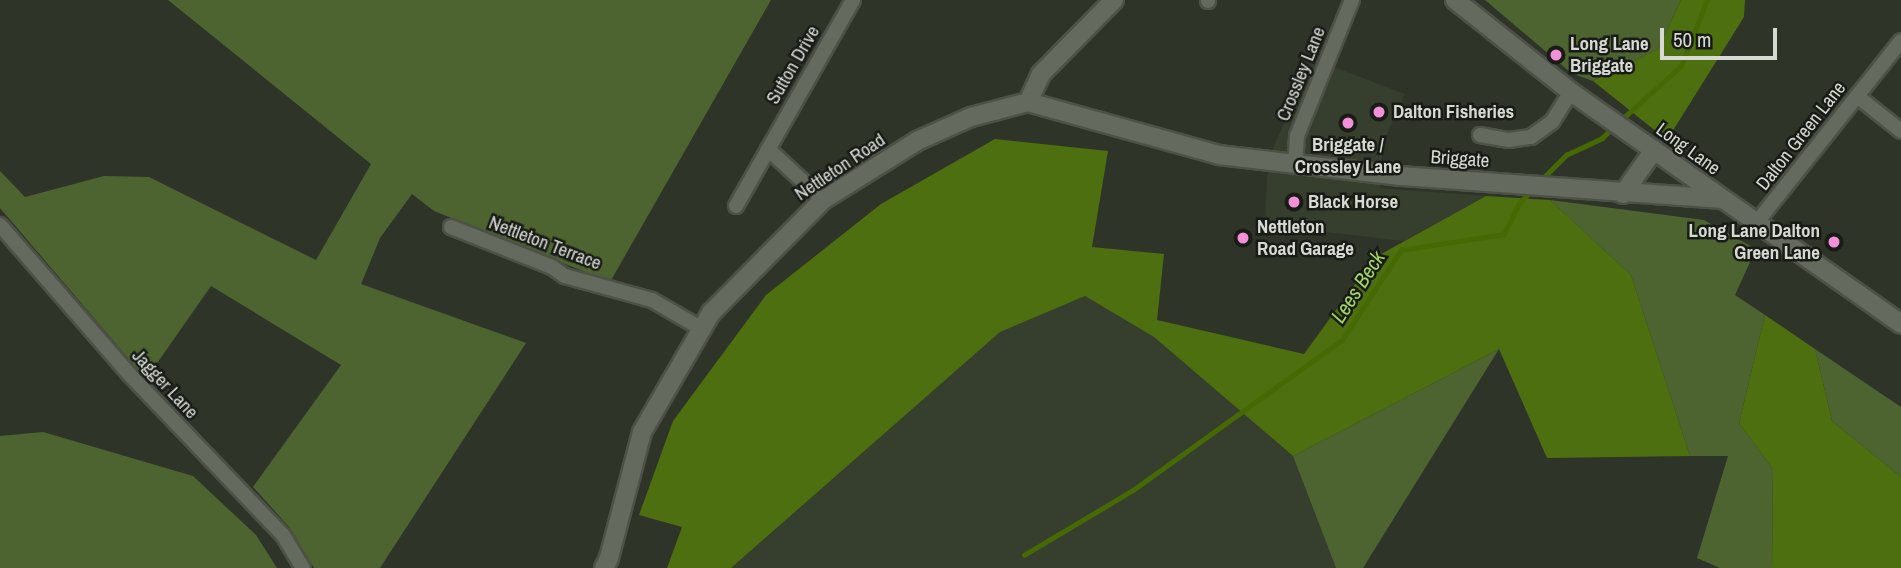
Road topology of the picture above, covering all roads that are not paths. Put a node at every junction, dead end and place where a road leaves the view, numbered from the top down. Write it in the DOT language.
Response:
graph roads {
  1 [pos="853,0"];
  2 [pos="1114,0"];
  3 [pos="1352,0"];
  4 [pos="1455,0"];
  5 [pos="1901,41"];
  6 [pos="1571,92"];
  7 [pos="1857,96"];
  8 [pos="1028,102"];
  9 [pos="1901,131"];
  10 [pos="1480,135"];
  11 [pos="768,149"];
  12 [pos="1654,150"];
  13 [pos="1295,165"];
  14 [pos="1623,194"];
  15 [pos="1721,199"];
  16 [pos="823,200"];
  17 [pos="736,206"];
  18 [pos="1757,222"];
  19 [pos="0,225"];
  20 [pos="451,227"];
  21 [pos="1901,324"];
  22 [pos="702,329"];
  23 [pos="303,568"];
  24 [pos="604,568"];
  1 -- 11 [label="street, Sutton Drive"];
  2 -- 8 [label="street"];
  3 -- 13 [label="street, Crossley Lane"];
  4 -- 6 [label="street, Long Lane"];
  5 -- 7 [label="street, Dalton Green Lane"];
  6 -- 10 [label="street"];
  6 -- 12 [label="street, Long Lane"];
  7 -- 9 [label="street"];
  7 -- 18 [label="street, Dalton Green Lane"];
  8 -- 13 [label="street"];
  8 -- 16 [label="street, Nettleton Road"];
  11 -- 16 [label="street"];
  11 -- 17 [label="street, Sutton Drive"];
  12 -- 14 [label="street"];
  12 -- 15 [label="street, Long Lane"];
  13 -- 14 [label="street, Briggate"];
  14 -- 15 [label="street, Briggate"];
  15 -- 18 [label="street, Long Lane"];
  16 -- 22 [label="street, Nettleton Road"];
  18 -- 21 [label="street, Long Lane"];
  19 -- 23 [label="street, Jagger Lane"];
  20 -- 22 [label="street, Nettleton Terrace"];
  22 -- 24 [label="street, Nettleton Road"];
}
